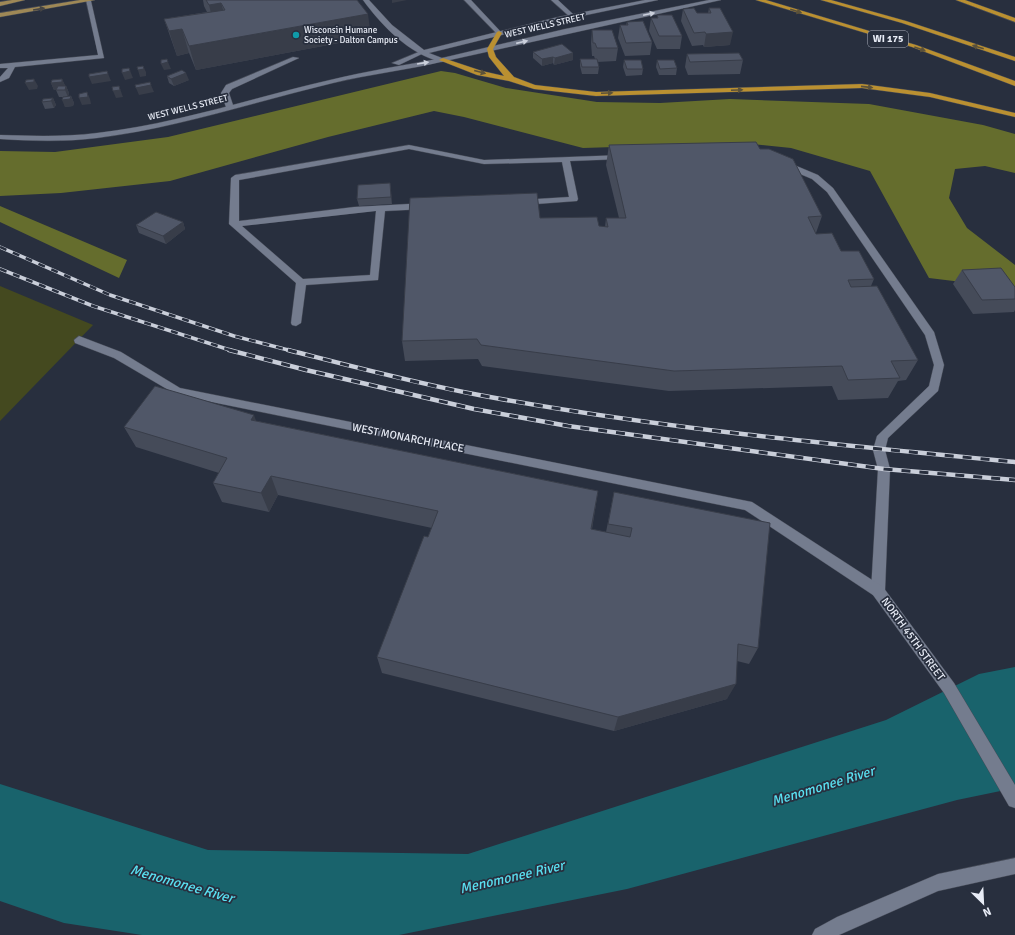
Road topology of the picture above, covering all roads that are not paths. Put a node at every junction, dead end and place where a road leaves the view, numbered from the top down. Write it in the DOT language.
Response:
graph roads {
  1 [pos="22,0"];
  2 [pos="90,0"];
  3 [pos="366,0"];
  4 [pos="467,0"];
  5 [pos="554,0"];
  6 [pos="655,0"];
  7 [pos="718,0"];
  8 [pos="759,0"];
  9 [pos="824,0"];
  10 [pos="959,0"];
  11 [pos="0,4"];
  12 [pos="0,15"];
  13 [pos="572,16"];
  14 [pos="1015,20"];
  15 [pos="499,33"];
  16 [pos="490,49"];
  17 [pos="423,52"];
  18 [pos="295,58"];
  19 [pos="1015,59"];
  20 [pos="443,60"];
  21 [pos="13,65"];
  22 [pos="0,66"];
  23 [pos="377,71"];
  24 [pos="511,79"];
  25 [pos="0,80"];
  26 [pos="1015,84"];
  27 [pos="230,108"];
  28 [pos="1015,115"];
  29 [pos="0,137"];
  30 [pos="636,156"];
  31 [pos="566,160"];
  32 [pos="777,161"];
  33 [pos="512,202"];
  34 [pos="435,205"];
  35 [pos="381,208"];
  36 [pos="234,224"];
  37 [pos="301,282"];
  38 [pos="296,323"];
  39 [pos="79,340"];
  40 [pos="748,506"];
  41 [pos="878,591"];
  42 [pos="1015,800"];
  43 [pos="1015,866"];
  44 [pos="821,935"];
  1 -- 11 [label="main road"];
  12 -- 2 [label="main road, one-way"];
  2 -- 21 [label="street"];
  3 -- 17 [label="street"];
  4 -- 15 [label="street"];
  5 -- 13 [label="street"];
  6 -- 13 [label="street, WEST WELLS STREET"];
  16 -- 7 [label="street, WEST WELLS STREET, one-way"];
  8 -- 26 [label="highway, WI 175, one-way"];
  19 -- 9 [label="highway, WI 175, one-way"];
  10 -- 14 [label="highway"];
  13 -- 15 [label="street, WEST WELLS STREET"];
  15 -- 16 [label="highway"];
  15 -- 17 [label="street, WEST WELLS STREET"];
  16 -- 20 [label="street, WEST WELLS STREET"];
  16 -- 24 [label="highway"];
  17 -- 20 [label="street"];
  17 -- 23 [label="street, WEST WELLS STREET"];
  18 -- 27 [label="street"];
  23 -- 20 [label="street, WEST WELLS STREET, one-way"];
  20 -- 24 [label="highway, one-way"];
  21 -- 22 [label="street"];
  21 -- 25 [label="street"];
  23 -- 27 [label="street, WEST WELLS STREET"];
  24 -- 28 [label="highway, one-way"];
  27 -- 29 [label="street, WEST WELLS STREET"];
  30 -- 31 [label="street"];
  31 -- 33 [label="street"];
  31 -- 36 [label="street"];
  32 -- 41 [label="street"];
  34 -- 35 [label="street"];
  35 -- 36 [label="street"];
  35 -- 37 [label="street"];
  36 -- 37 [label="street"];
  37 -- 38 [label="street"];
  39 -- 40 [label="street, WEST MONARCH PLACE"];
  40 -- 41 [label="street, NORTH 45TH STREET"];
  41 -- 42 [label="street, NORTH 45TH STREET"];
  43 -- 44 [label="street"];
}
